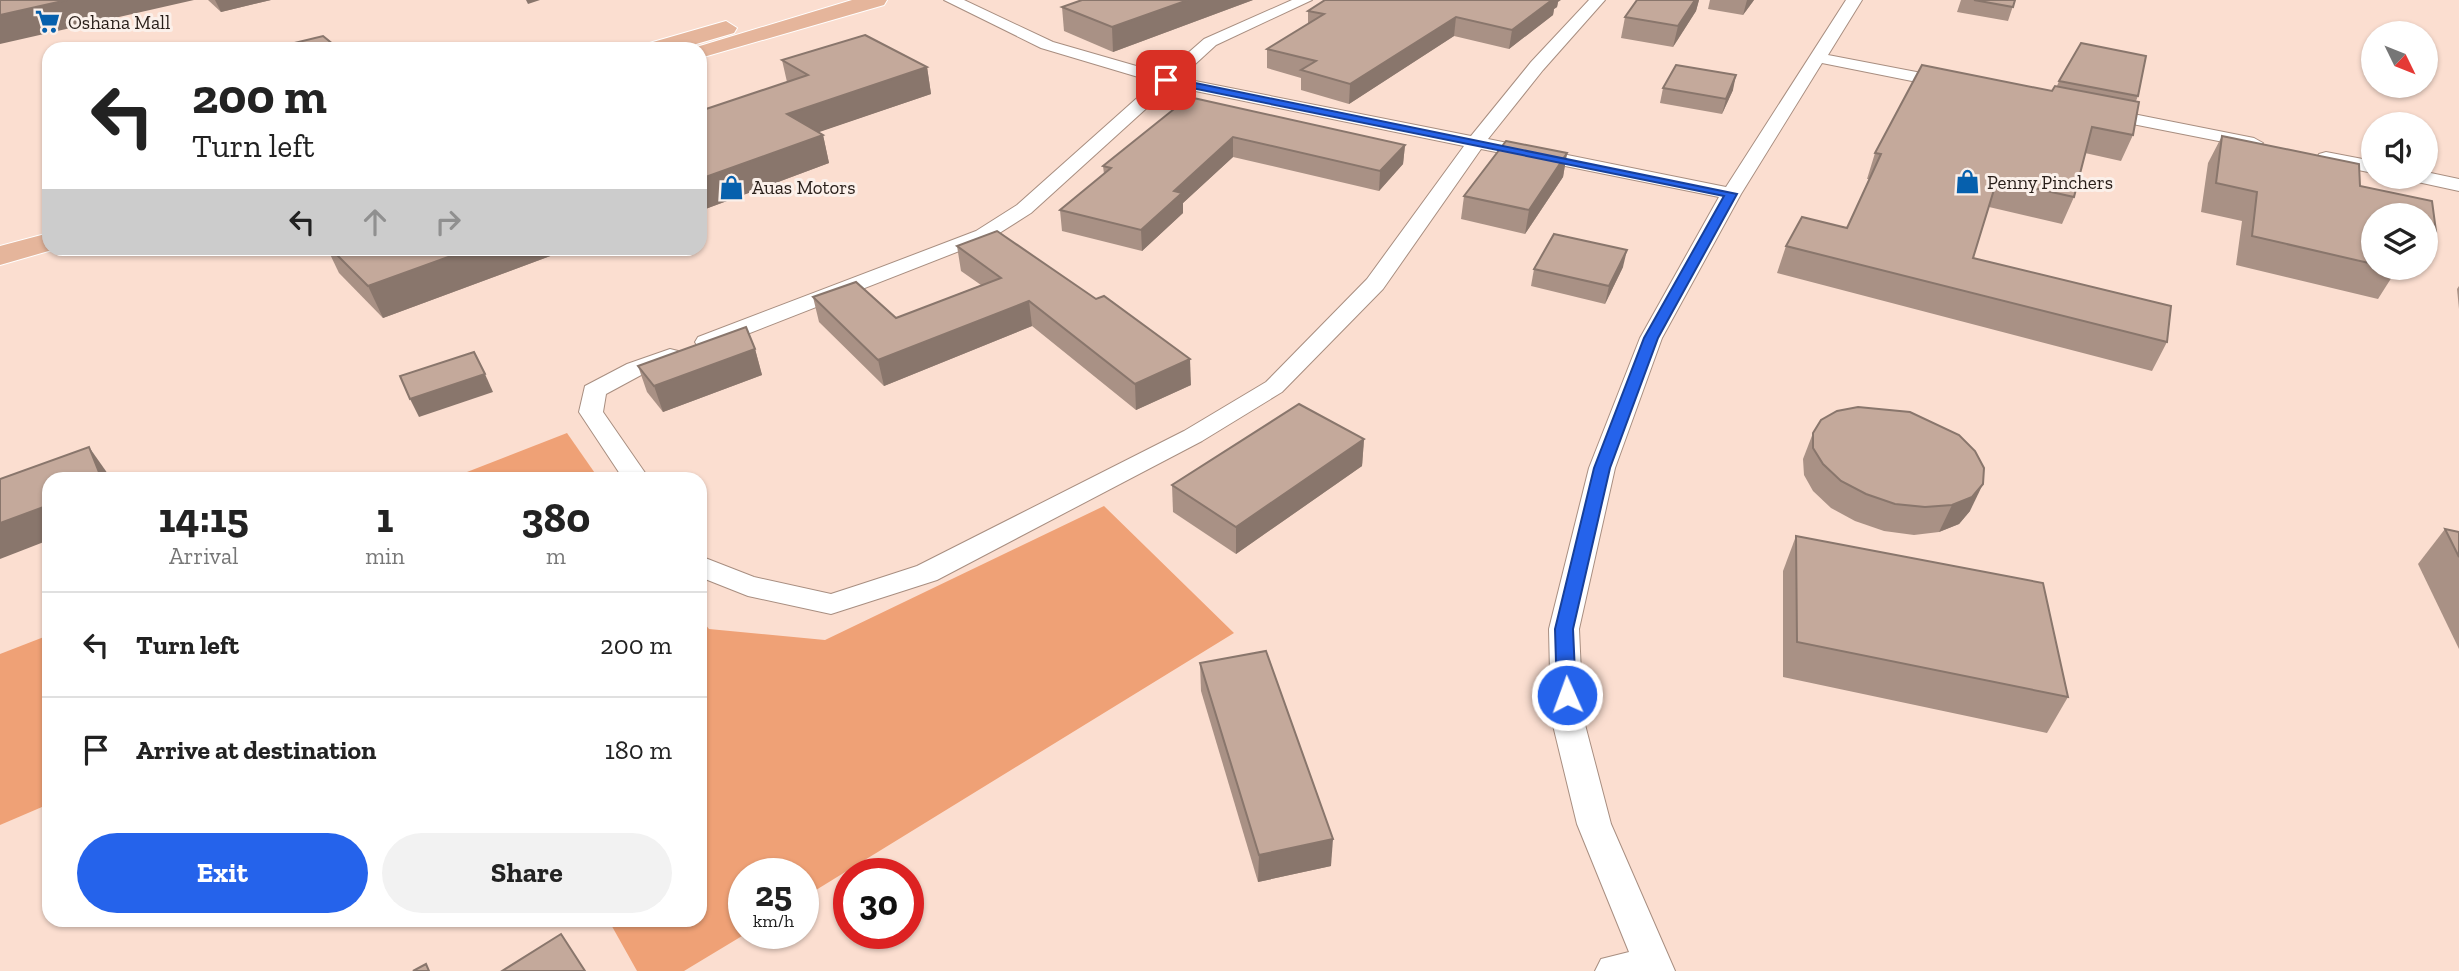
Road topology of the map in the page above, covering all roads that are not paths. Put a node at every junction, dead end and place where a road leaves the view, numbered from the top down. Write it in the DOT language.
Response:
graph roads {
  1 [pos="824,0"];
  2 [pos="876,0"];
  3 [pos="952,0"];
  4 [pos="1304,0"];
  5 [pos="1597,0"];
  6 [pos="1854,0"];
  7 [pos="678,42"];
  8 [pos="707,49"];
  9 [pos="1820,58"];
  10 [pos="1166,80"];
  11 [pos="1968,87"];
  12 [pos="2090,111"];
  13 [pos="1477,141"];
  14 [pos="2266,145"];
  15 [pos="2306,153"];
  16 [pos="2361,164"];
  17 [pos="2438,181"];
  18 [pos="2459,185"];
  19 [pos="1731,194"];
  20 [pos="42,224"];
  21 [pos="0,236"];
  22 [pos="42,244"];
  23 [pos="0,256"];
  24 [pos="632,472"];
  25 [pos="707,569"];
  26 [pos="1654,969"];
  27 [pos="1614,971"];
  1 -- 7 [label="main road"];
  2 -- 8 [label="main road"];
  3 -- 10 [label="street"];
  4 -- 10 [label="street"];
  5 -- 13 [label="street"];
  6 -- 9 [label="street"];
  9 -- 11 [label="street"];
  9 -- 19 [label="street"];
  10 -- 13 [label="street"];
  10 -- 24 [label="street"];
  12 -- 14 [label="street"];
  13 -- 19 [label="street"];
  13 -- 25 [label="street"];
  15 -- 16 [label="street"];
  17 -- 18 [label="street"];
  19 -- 26 [label="street"];
  20 -- 21 [label="main road"];
  22 -- 23 [label="main road"];
  26 -- 27 [label="street"];
}
